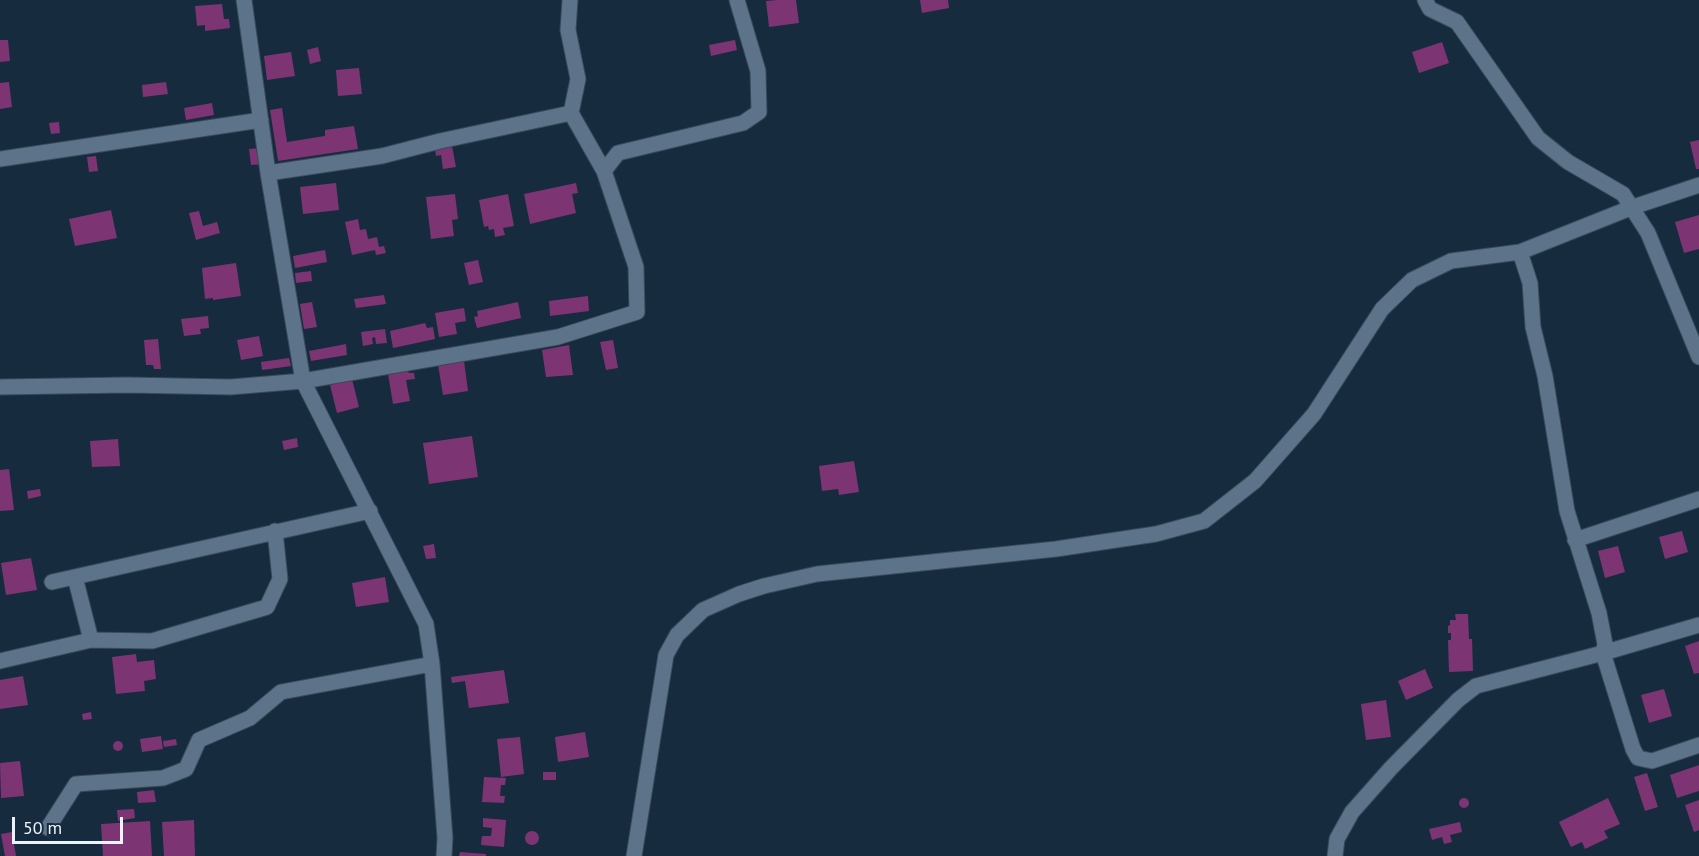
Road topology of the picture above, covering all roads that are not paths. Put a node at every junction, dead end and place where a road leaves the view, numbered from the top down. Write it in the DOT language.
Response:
graph roads {
  1 [pos="244,0"];
  2 [pos="570,0"];
  3 [pos="737,0"];
  4 [pos="1425,0"];
  5 [pos="571,113"];
  6 [pos="261,120"];
  7 [pos="0,159"];
  8 [pos="604,171"];
  9 [pos="268,173"];
  10 [pos="1699,185"];
  11 [pos="1633,207"];
  12 [pos="1520,252"];
  13 [pos="1699,357"];
  14 [pos="303,381"];
  15 [pos="0,387"];
  16 [pos="1699,499"];
  17 [pos="370,511"];
  18 [pos="275,531"];
  19 [pos="1575,540"];
  20 [pos="75,577"];
  21 [pos="52,582"];
  22 [pos="1699,625"];
  23 [pos="92,640"];
  24 [pos="1603,653"];
  25 [pos="0,661"];
  26 [pos="432,664"];
  27 [pos="1699,745"];
  28 [pos="48,828"];
  29 [pos="444,856"];
  30 [pos="634,856"];
  31 [pos="1335,856"];
  1 -- 6 [label="street"];
  2 -- 5 [label="street"];
  3 -- 8 [label="street"];
  4 -- 11 [label="street"];
  5 -- 8 [label="street"];
  5 -- 9 [label="street"];
  6 -- 7 [label="street"];
  6 -- 9 [label="street"];
  8 -- 14 [label="street"];
  9 -- 14 [label="street"];
  10 -- 11 [label="street"];
  11 -- 12 [label="street"];
  11 -- 13 [label="street"];
  12 -- 19 [label="street"];
  12 -- 30 [label="street"];
  14 -- 15 [label="street"];
  14 -- 17 [label="street"];
  16 -- 19 [label="street"];
  17 -- 18 [label="street"];
  17 -- 26 [label="street"];
  18 -- 20 [label="street"];
  18 -- 23 [label="street"];
  19 -- 24 [label="street"];
  20 -- 21 [label="street"];
  20 -- 23 [label="street"];
  22 -- 24 [label="street"];
  23 -- 25 [label="street"];
  24 -- 27 [label="street"];
  24 -- 31 [label="street"];
  26 -- 28 [label="street"];
  26 -- 29 [label="street"];
}
